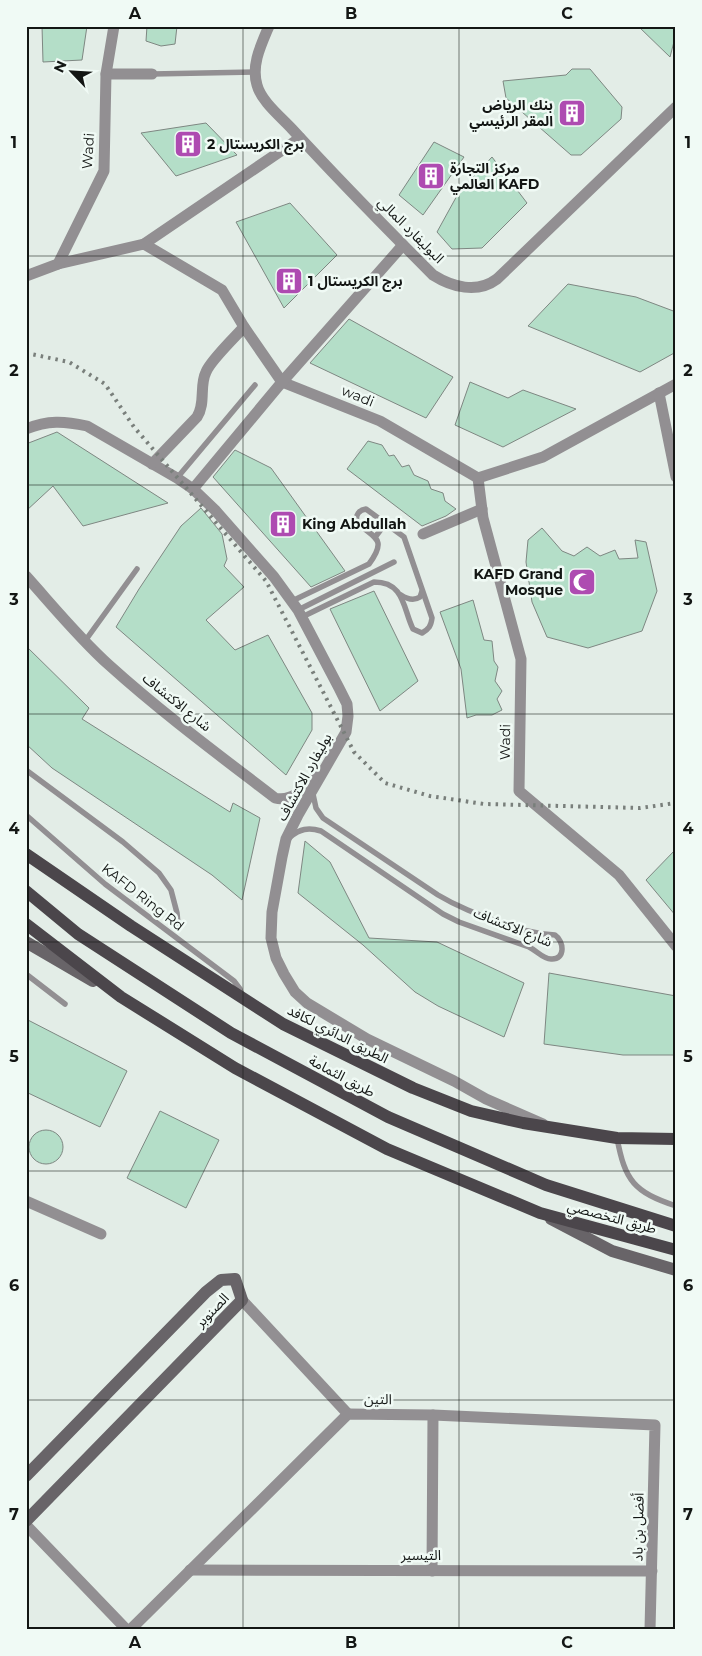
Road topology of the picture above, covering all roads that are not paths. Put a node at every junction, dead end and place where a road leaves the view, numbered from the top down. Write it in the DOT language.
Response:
graph roads {
  1 [pos="114,26"];
  2 [pos="268,26"];
  3 [pos="255,72"];
  4 [pos="106,74"];
  5 [pos="152,74"];
  6 [pos="676,107"];
  7 [pos="300,138"];
  8 [pos="144,244"];
  9 [pos="404,245"];
  10 [pos="58,264"];
  11 [pos="26,276"];
  12 [pos="244,327"];
  13 [pos="282,382"];
  14 [pos="676,384"];
  15 [pos="255,385"];
  16 [pos="659,393"];
  17 [pos="26,430"];
  18 [pos="152,464"];
  19 [pos="676,477"];
  20 [pos="177,478"];
  21 [pos="478,478"];
  22 [pos="193,489"];
  23 [pos="482,509"];
  24 [pos="391,527"];
  25 [pos="423,534"];
  26 [pos="376,536"];
  27 [pos="394,562"];
  28 [pos="137,569"];
  29 [pos="26,576"];
  30 [pos="422,591"];
  31 [pos="399,594"];
  32 [pos="297,610"];
  33 [pos="85,641"];
  34 [pos="324,768"];
  35 [pos="26,770"];
  36 [pos="313,790"];
  37 [pos="26,815"];
  38 [pos="286,839"];
  39 [pos="26,854"];
  40 [pos="26,891"];
  41 [pos="26,924"];
  42 [pos="178,924"];
  43 [pos="26,942"];
  44 [pos="676,946"];
  45 [pos="26,974"];
  46 [pos="121,997"];
  47 [pos="243,998"];
  48 [pos="65,1004"];
  49 [pos="549,1126"];
  50 [pos="617,1138"];
  51 [pos="676,1139"];
  52 [pos="26,1201"];
  53 [pos="676,1206"];
  54 [pos="540,1214"];
  55 [pos="676,1226"];
  56 [pos="102,1234"];
  57 [pos="676,1250"];
  58 [pos="676,1270"];
  59 [pos="242,1300"];
  60 [pos="348,1414"];
  61 [pos="433,1415"];
  62 [pos="655,1424"];
  63 [pos="26,1476"];
  64 [pos="26,1521"];
  65 [pos="26,1525"];
  66 [pos="190,1570"];
  67 [pos="432,1570"];
  68 [pos="652,1571"];
  69 [pos="129,1630"];
  70 [pos="650,1630"];
  1 -- 4 [label="street, Wadi"];
  2 -- 3 [label="street"];
  3 -- 5 [label="lane"];
  3 -- 7 [label="street, البوليفارد المالي"];
  4 -- 5 [label="street"];
  4 -- 10 [label="street, Wadi"];
  6 -- 9 [label="street, البوليفارد المالي"];
  7 -- 8 [label="street"];
  7 -- 9 [label="street, البوليفارد المالي"];
  8 -- 10 [label="street"];
  8 -- 12 [label="street"];
  9 -- 13 [label="street"];
  10 -- 11 [label="street"];
  12 -- 13 [label="street"];
  12 -- 18 [label="street"];
  13 -- 21 [label="street, wadi"];
  13 -- 22 [label="street"];
  14 -- 16 [label="street"];
  15 -- 20 [label="lane"];
  16 -- 19 [label="street"];
  16 -- 21 [label="street"];
  17 -- 18 [label="street, بوليفارد الاكتشاف"];
  18 -- 20 [label="street, بوليفارد الاكتشاف"];
  20 -- 22 [label="street, بوليفارد الاكتشاف"];
  21 -- 23 [label="street, Wadi"];
  22 -- 32 [label="street, بوليفارد الاكتشاف"];
  23 -- 25 [label="street"];
  23 -- 44 [label="street, Wadi"];
  24 -- 26 [label="lane"];
  24 -- 26 [label="lane"];
  24 -- 30 [label="lane"];
  26 -- 32 [label="lane"];
  27 -- 32 [label="lane"];
  28 -- 33 [label="lane"];
  29 -- 33 [label="street, شارع الاكتشاف"];
  30 -- 31 [label="lane"];
  30 -- 31 [label="lane"];
  31 -- 32 [label="lane"];
  32 -- 34 [label="street, بوليفارد الاكتشاف"];
  33 -- 34 [label="street, شارع الاكتشاف"];
  34 -- 36 [label="street, بوليفارد الاكتشاف"];
  35 -- 42 [label="lane"];
  36 -- 38 [label="street, بوليفارد الاكتشاف"];
  36 -- 38 [label="lane, شارع الاكتشاف"];
  37 -- 47 [label="lane, KAFD Ring Rd"];
  38 -- 49 [label="street, بوليفارد الاكتشاف"];
  39 -- 47 [label="main road, الطريق الدائري لكافد"];
  40 -- 55 [label="main road, طريق الثمامة"];
  41 -- 46 [label="main road"];
  43 -- 46 [label="street"];
  45 -- 48 [label="lane"];
  46 -- 54 [label="main road"];
  47 -- 49 [label="main road, الطريق الدائري لكافد"];
  49 -- 50 [label="main road, الطريق الدائري لكافد"];
  50 -- 51 [label="main road, الطريق الدائري لكافد"];
  50 -- 53 [label="lane"];
  52 -- 56 [label="street"];
  54 -- 57 [label="main road, طريق التخصصي"];
  54 -- 58 [label="street"];
  59 -- 60 [label="street"];
  59 -- 63 [label="street, الصنوبر"];
  59 -- 64 [label="street, الصنوبر"];
  60 -- 61 [label="street, التين"];
  60 -- 66 [label="street, التين"];
  61 -- 62 [label="street, التين"];
  61 -- 67 [label="street"];
  62 -- 68 [label="street, أفضل بن باد"];
  65 -- 69 [label="street"];
  66 -- 67 [label="street, التيسير"];
  66 -- 69 [label="street, التين"];
  67 -- 68 [label="street, التيسير"];
  68 -- 70 [label="street, أفضل بن باد"];
}
